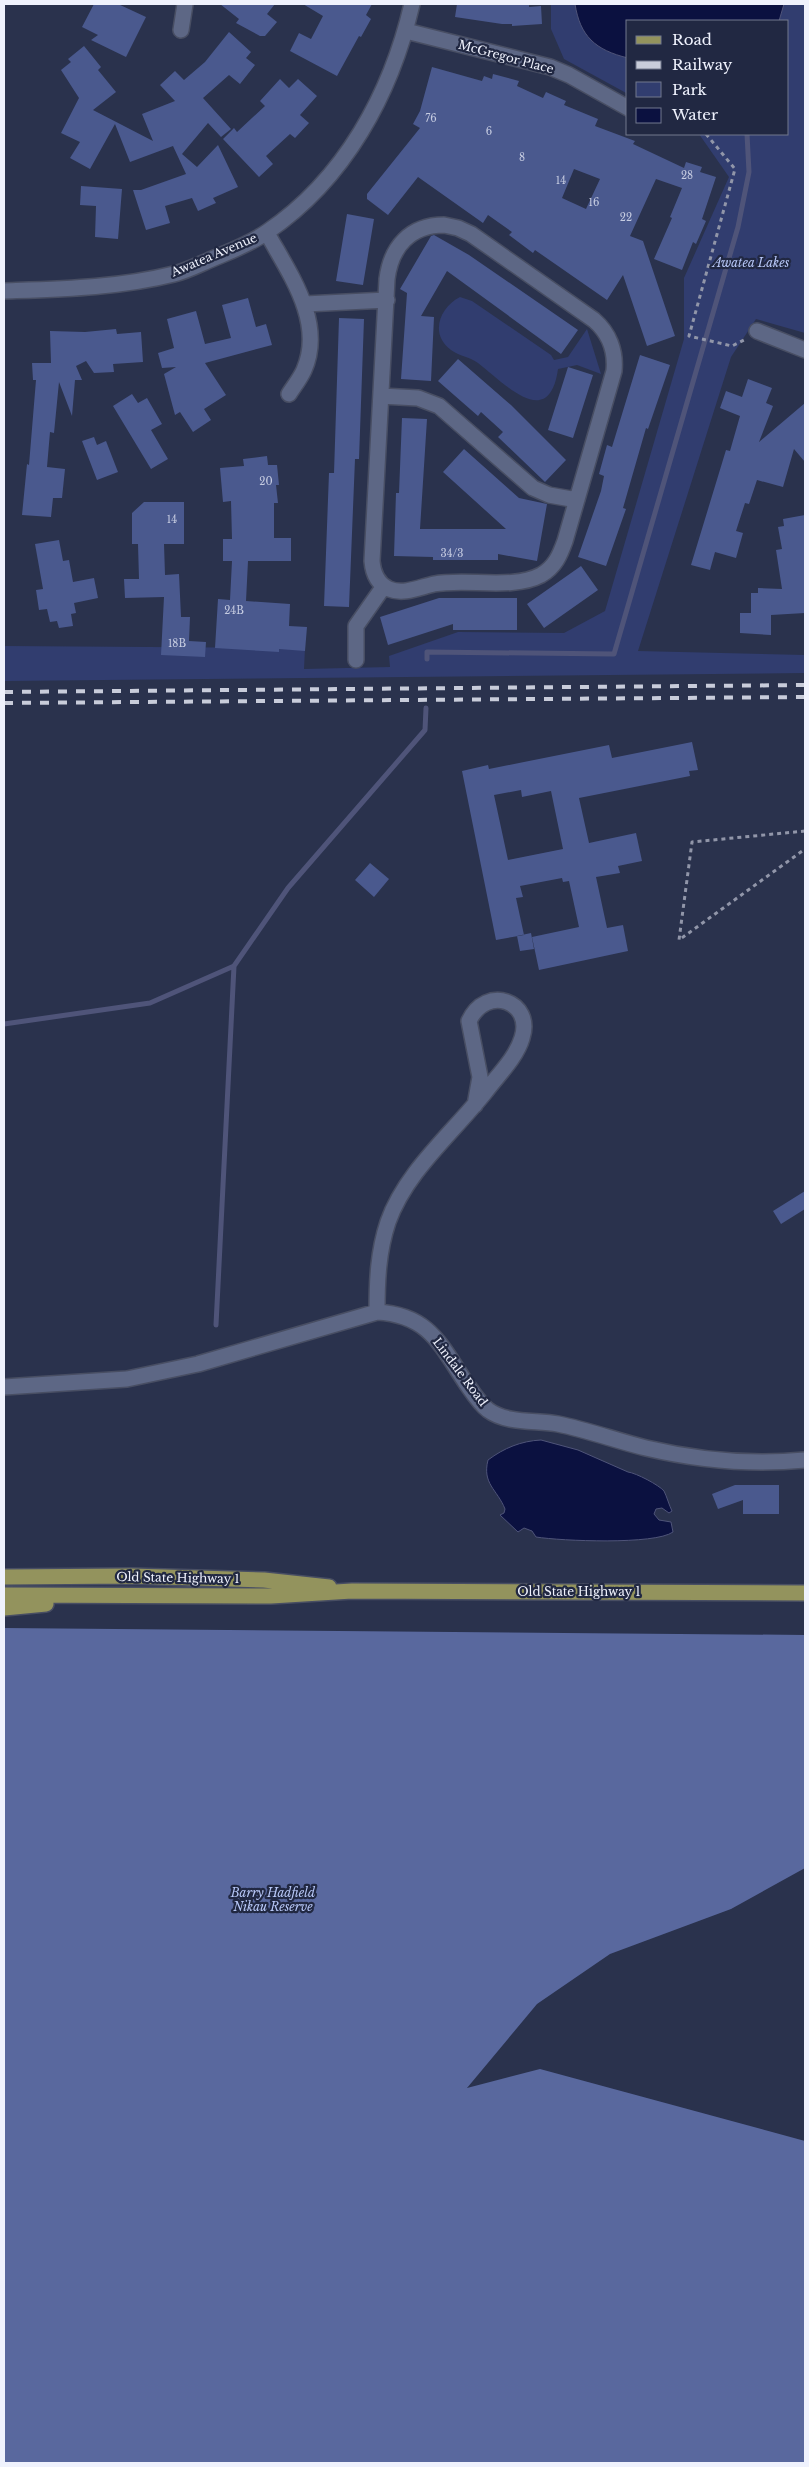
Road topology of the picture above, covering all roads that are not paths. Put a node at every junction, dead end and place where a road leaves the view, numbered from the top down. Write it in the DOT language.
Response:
graph roads {
  1 [pos="185,4"];
  2 [pos="412,4"];
  3 [pos="181,30"];
  4 [pos="406,31"];
  5 [pos="626,107"];
  6 [pos="266,233"];
  7 [pos="4,291"];
  8 [pos="386,300"];
  9 [pos="305,304"];
  10 [pos="757,332"];
  11 [pos="805,350"];
  12 [pos="289,394"];
  13 [pos="381,396"];
  14 [pos="577,500"];
  15 [pos="384,586"];
  16 [pos="356,660"];
  17 [pos="475,1105"];
  18 [pos="376,1312"];
  19 [pos="4,1387"];
  20 [pos="805,1460"];
  21 [pos="4,1571"];
  22 [pos="88,1576"];
  23 [pos="4,1577"];
  24 [pos="352,1592"];
  25 [pos="805,1593"];
  26 [pos="4,1595"];
  27 [pos="124,1596"];
  28 [pos="4,1608"];
  1 -- 3 [label="street"];
  2 -- 4 [label="street, Awatea Avenue"];
  4 -- 5 [label="street, McGregor Place"];
  4 -- 6 [label="street, Awatea Avenue"];
  6 -- 7 [label="street, Awatea Avenue"];
  6 -- 9 [label="street"];
  8 -- 9 [label="street"];
  8 -- 13 [label="street"];
  8 -- 14 [label="street"];
  9 -- 12 [label="street"];
  10 -- 11 [label="street"];
  13 -- 14 [label="street"];
  13 -- 15 [label="street"];
  14 -- 15 [label="street"];
  15 -- 16 [label="street"];
  17 -- 17 [label="street"];
  17 -- 18 [label="street"];
  18 -- 19 [label="street, Lindale Road"];
  18 -- 20 [label="street, Lindale Road"];
  21 -- 22 [label="main road"];
  22 -- 23 [label="main road, Old State Highway 1"];
  22 -- 24 [label="main road, Old State Highway 1"];
  24 -- 25 [label="main road, Old State Highway 1"];
  24 -- 27 [label="main road, Old State Highway 1"];
  26 -- 27 [label="main road, Old State Highway 1"];
  27 -- 28 [label="main road"];
}
